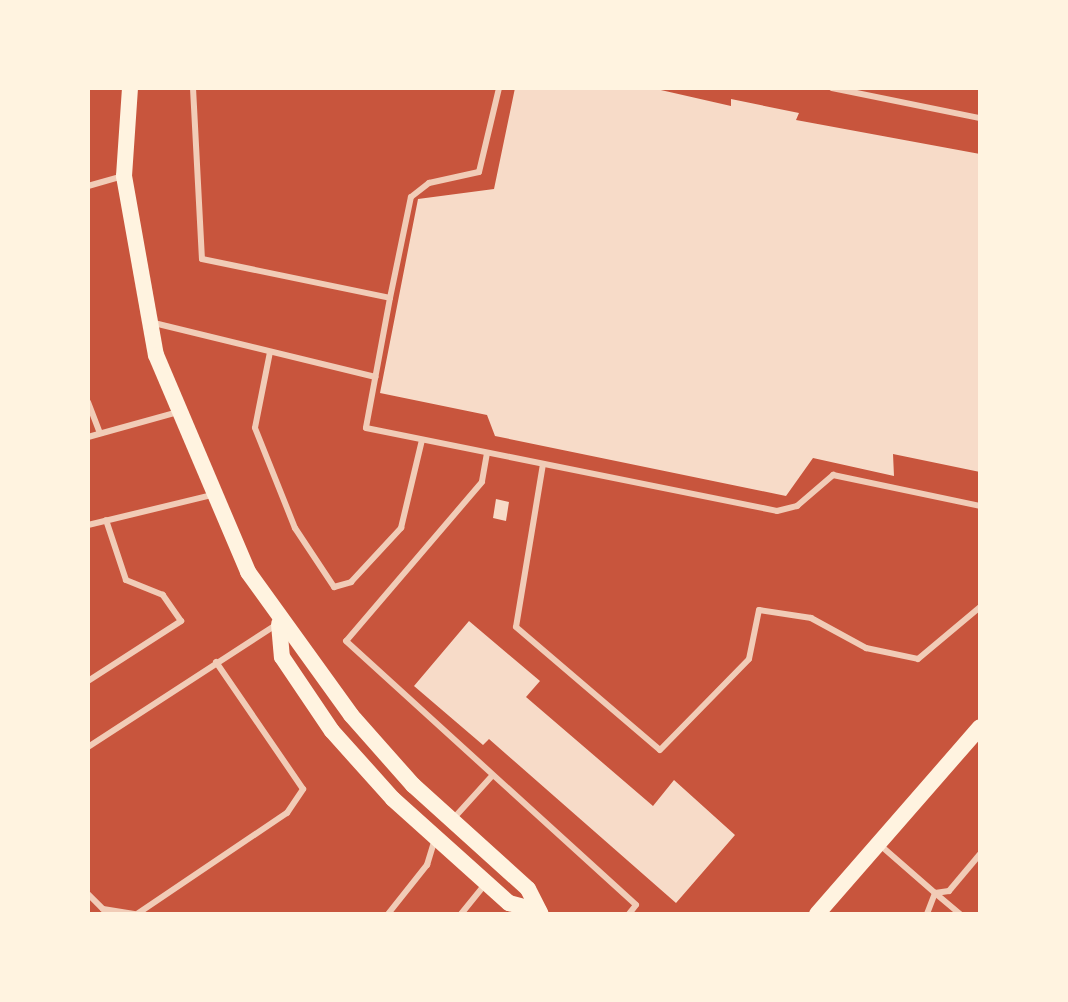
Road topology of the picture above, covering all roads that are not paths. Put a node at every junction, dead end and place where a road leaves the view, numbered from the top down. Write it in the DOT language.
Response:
graph roads {
  1 [pos="130,88"];
  2 [pos="193,88"];
  3 [pos="499,88"];
  4 [pos="832,88"];
  5 [pos="980,118"];
  6 [pos="124,176"];
  7 [pos="88,186"];
  8 [pos="390,298"];
  9 [pos="150,322"];
  10 [pos="270,352"];
  11 [pos="375,377"];
  12 [pos="88,402"];
  13 [pos="178,412"];
  14 [pos="100,433"];
  15 [pos="88,437"];
  16 [pos="422,440"];
  17 [pos="487,453"];
  18 [pos="543,464"];
  19 [pos="212,495"];
  20 [pos="980,506"];
  21 [pos="106,520"];
  22 [pos="88,525"];
  23 [pos="980,607"];
  24 [pos="279,624"];
  25 [pos="216,662"];
  26 [pos="88,681"];
  27 [pos="980,727"];
  28 [pos="88,747"];
  29 [pos="491,777"];
  30 [pos="451,821"];
  31 [pos="435,839"];
  32 [pos="879,844"];
  33 [pos="980,855"];
  34 [pos="486,883"];
  35 [pos="935,893"];
  36 [pos="88,894"];
  37 [pos="540,912"];
  38 [pos="136,914"];
  39 [pos="388,914"];
  40 [pos="461,914"];
  41 [pos="629,914"];
  42 [pos="817,914"];
  43 [pos="927,914"];
  44 [pos="960,914"];
  1 -- 6 [label="main road"];
  2 -- 8 [label="lane"];
  3 -- 8 [label="lane"];
  4 -- 5 [label="lane"];
  6 -- 7 [label="lane"];
  6 -- 9 [label="main road"];
  8 -- 11 [label="lane"];
  9 -- 10 [label="lane"];
  9 -- 13 [label="main road"];
  10 -- 11 [label="lane"];
  10 -- 16 [label="lane"];
  11 -- 16 [label="lane"];
  12 -- 14 [label="lane"];
  13 -- 14 [label="lane"];
  13 -- 19 [label="main road"];
  14 -- 15 [label="lane"];
  16 -- 17 [label="lane"];
  17 -- 18 [label="lane"];
  17 -- 29 [label="lane"];
  18 -- 20 [label="lane"];
  18 -- 23 [label="lane"];
  19 -- 21 [label="lane"];
  19 -- 24 [label="main road"];
  21 -- 22 [label="lane"];
  21 -- 26 [label="lane"];
  24 -- 25 [label="lane"];
  24 -- 30 [label="main road"];
  24 -- 31 [label="main road"];
  25 -- 28 [label="lane"];
  25 -- 38 [label="lane"];
  27 -- 32 [label="main road"];
  29 -- 30 [label="lane"];
  29 -- 41 [label="lane"];
  30 -- 37 [label="main road"];
  31 -- 34 [label="main road"];
  31 -- 39 [label="lane"];
  32 -- 35 [label="lane"];
  32 -- 42 [label="main road"];
  33 -- 35 [label="lane"];
  34 -- 37 [label="main road"];
  34 -- 40 [label="lane"];
  35 -- 43 [label="lane"];
  35 -- 44 [label="lane"];
  36 -- 38 [label="lane"];
}
